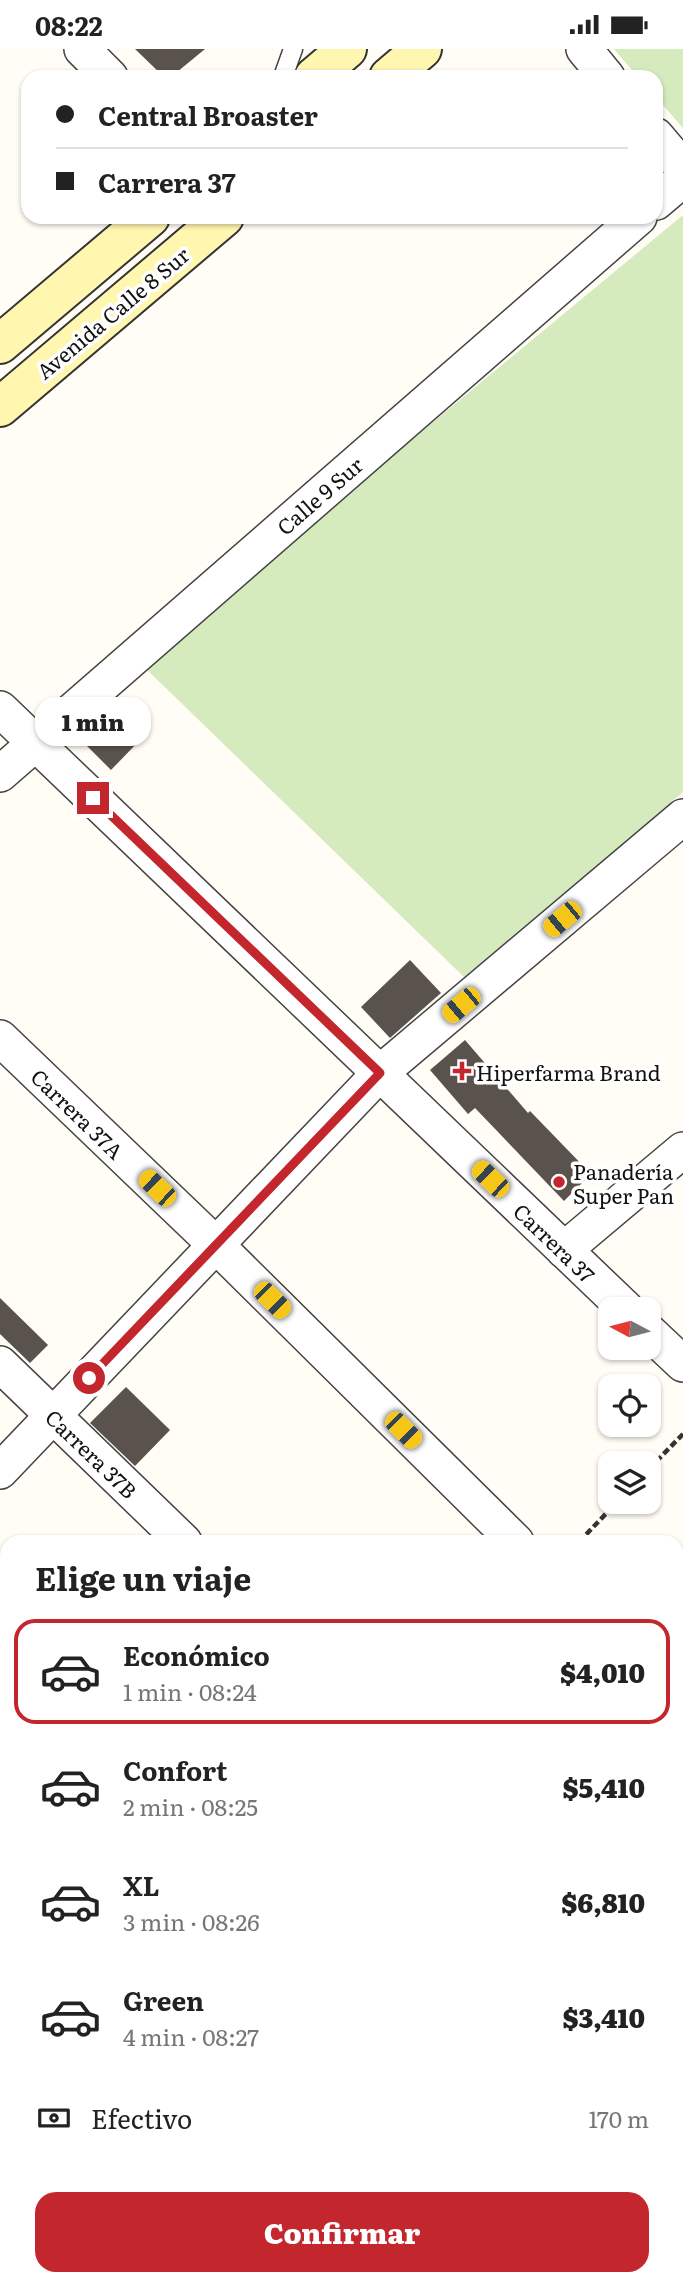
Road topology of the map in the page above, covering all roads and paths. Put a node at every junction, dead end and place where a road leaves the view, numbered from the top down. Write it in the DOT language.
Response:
graph roads {
  1 [pos="82,49"];
  2 [pos="293,49"];
  3 [pos="347,49"];
  4 [pos="422,49"];
  5 [pos="584,49"];
  6 [pos="103,70"];
  7 [pos="286,70"];
  8 [pos="322,70"];
  9 [pos="397,70"];
  10 [pos="601,70"];
  11 [pos="663,144"];
  12 [pos="683,168"];
  13 [pos="683,179"];
  14 [pos="663,196"];
  15 [pos="141,224"];
  16 [pos="216,224"];
  17 [pos="631,224"];
  18 [pos="7,324"];
  19 [pos="56,359"];
  20 [pos="4,395"];
  21 [pos="0,709"];
  22 [pos="35,743"];
  23 [pos="0,775"];
  24 [pos="683,817"];
  25 [pos="0,1038"];
  26 [pos="380,1073"];
  27 [pos="683,1150"];
  28 [pos="216,1245"];
  29 [pos="564,1250"];
  30 [pos="613,1297"];
  31 [pos="662,1344"];
  32 [pos="0,1364"];
  33 [pos="683,1364"];
  34 [pos="52,1416"];
  35 [pos="683,1434"];
  36 [pos="661,1457"];
  37 [pos="0,1471"];
  38 [pos="606,1514"];
  39 [pos="177,1535"];
  40 [pos="509,1535"];
  41 [pos="586,1535"];
  1 -- 6 [label="street"];
  2 -- 7 [label="lane"];
  3 -- 8 [label="main road"];
  4 -- 9 [label="main road"];
  5 -- 10 [label="street"];
  11 -- 12 [label="street"];
  13 -- 14 [label="street"];
  15 -- 18 [label="main road"];
  16 -- 19 [label="main road, Avenida Calle 8 Sur"];
  17 -- 22 [label="street, Calle 9 Sur"];
  18 -- 19 [label="main road"];
  19 -- 20 [label="main road, Avenida Calle 8 Sur"];
  21 -- 22 [label="street, Carrera 37"];
  22 -- 23 [label="street, Calle 9 Sur"];
  22 -- 26 [label="street, Carrera 37"];
  24 -- 26 [label="street"];
  25 -- 28 [label="street, Carrera 37A"];
  26 -- 28 [label="street"];
  26 -- 29 [label="street, Carrera 37"];
  27 -- 29 [label="street"];
  28 -- 34 [label="street"];
  28 -- 40 [label="street, Carrera 37A"];
  29 -- 30 [label="street, Carrera 37"];
  31 -- 33 [label="street"];
  32 -- 34 [label="street, Carrera 37B"];
  34 -- 37 [label="street"];
  34 -- 39 [label="street, Carrera 37B"];
  35 -- 36 [label="path"];
  38 -- 41 [label="path"];
}
